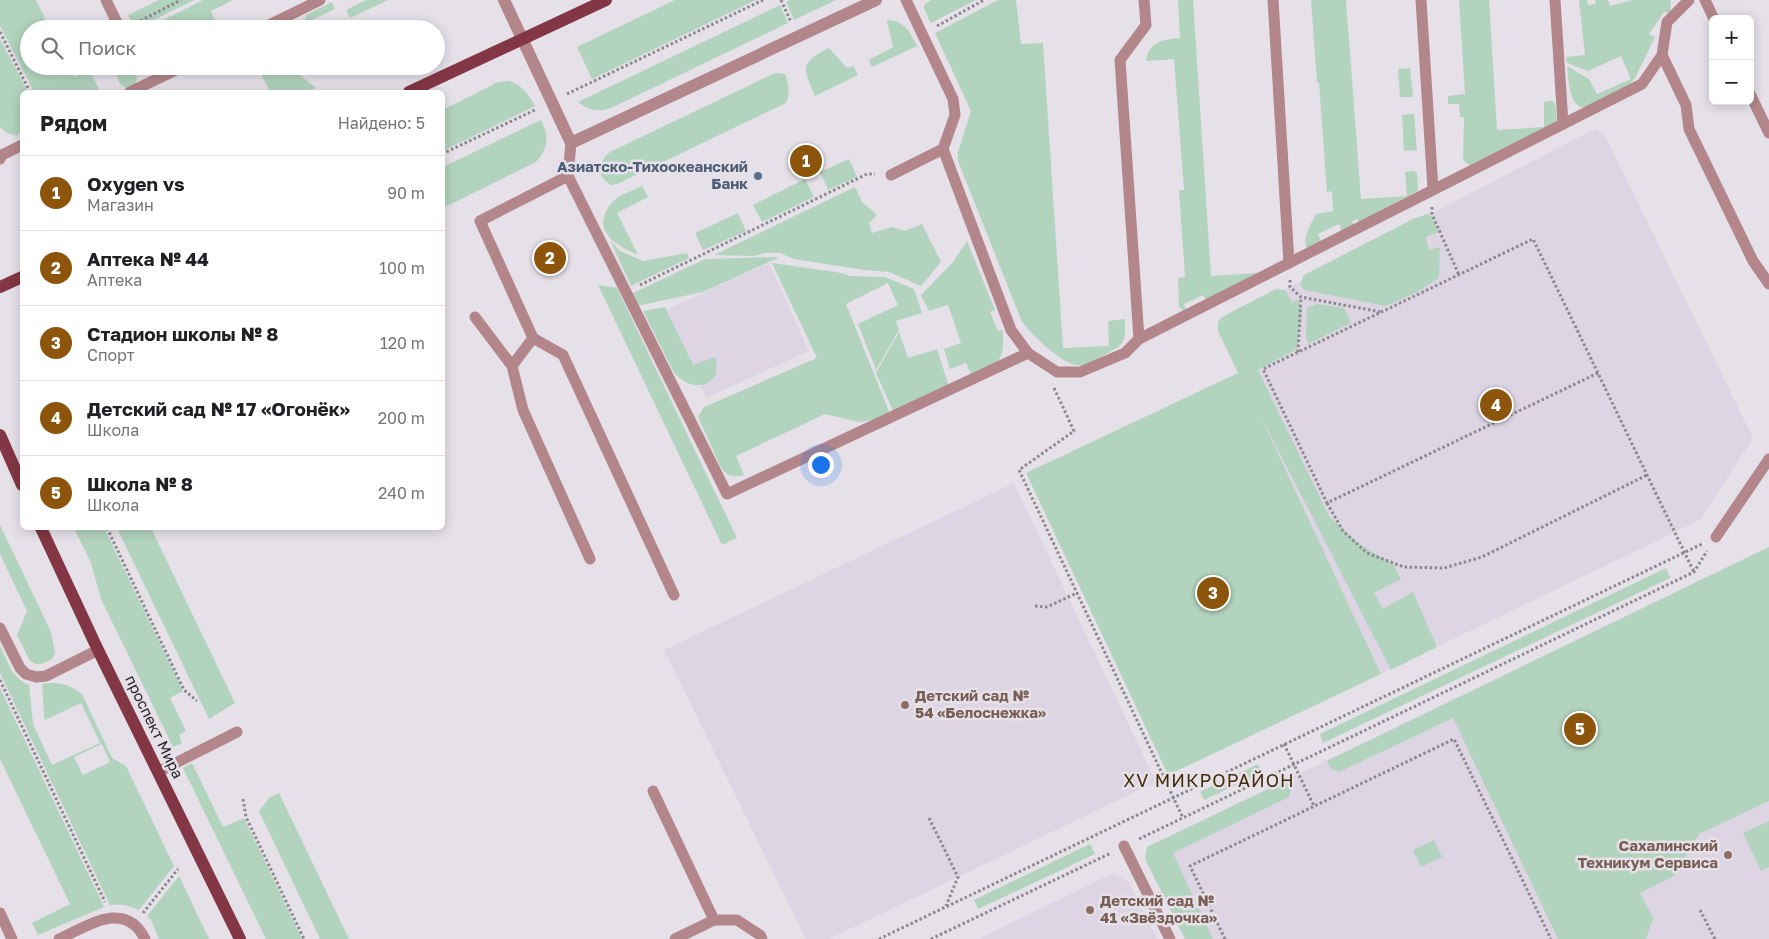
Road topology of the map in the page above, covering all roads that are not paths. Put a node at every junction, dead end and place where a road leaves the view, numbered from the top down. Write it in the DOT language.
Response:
graph roads {
  1 [pos="106,0"];
  2 [pos="320,0"];
  3 [pos="504,0"];
  4 [pos="606,0"];
  5 [pos="876,0"];
  6 [pos="906,0"];
  7 [pos="1144,0"];
  8 [pos="1273,0"];
  9 [pos="1421,0"];
  10 [pos="1554,0"];
  11 [pos="1689,0"];
  12 [pos="1705,0"];
  13 [pos="1712,15"];
  14 [pos="116,20"];
  15 [pos="279,20"];
  16 [pos="522,39"];
  17 [pos="1662,55"];
  18 [pos="165,75"];
  19 [pos="134,90"];
  20 [pos="413,90"];
  21 [pos="1754,102"];
  22 [pos="1563,124"];
  23 [pos="1769,133"];
  24 [pos="571,143"];
  25 [pos="20,146"];
  26 [pos="943,149"];
  27 [pos="1,155"];
  28 [pos="892,175"];
  29 [pos="568,176"];
  30 [pos="1433,189"];
  31 [pos="1289,263"];
  32 [pos="20,278"];
  33 [pos="1769,284"];
  34 [pos="0,288"];
  35 [pos="475,317"];
  36 [pos="533,338"];
  37 [pos="1139,339"];
  38 [pos="1028,353"];
  39 [pos="512,366"];
  40 [pos="0,435"];
  41 [pos="1769,459"];
  42 [pos="20,480"];
  43 [pos="42,530"];
  44 [pos="1716,537"];
  45 [pos="590,559"];
  46 [pos="674,596"];
  47 [pos="0,628"];
  48 [pos="98,650"];
  49 [pos="237,732"];
  50 [pos="158,772"];
  51 [pos="653,791"];
  52 [pos="1124,846"];
  53 [pos="0,913"];
  54 [pos="714,920"];
  55 [pos="12,939"];
  56 [pos="59,939"];
  57 [pos="145,939"];
  58 [pos="240,939"];
  59 [pos="675,939"];
  60 [pos="762,939"];
  61 [pos="1170,939"];
  1 -- 14 [label="lane"];
  2 -- 15 [label="lane"];
  3 -- 16 [label="street"];
  4 -- 16 [label="main road"];
  5 -- 24 [label="street"];
  6 -- 26 [label="lane"];
  7 -- 37 [label="lane"];
  8 -- 31 [label="lane"];
  9 -- 30 [label="lane"];
  10 -- 22 [label="lane"];
  11 -- 17 [label="lane"];
  12 -- 13 [label="lane"];
  16 -- 20 [label="main road"];
  16 -- 24 [label="street"];
  17 -- 22 [label="lane"];
  17 -- 33 [label="lane"];
  18 -- 19 [label="lane"];
  21 -- 23 [label="lane"];
  22 -- 30 [label="lane"];
  24 -- 29 [label="lane"];
  25 -- 27 [label="lane"];
  26 -- 28 [label="lane"];
  26 -- 38 [label="lane"];
  29 -- 36 [label="lane"];
  29 -- 38 [label="lane"];
  30 -- 31 [label="lane"];
  31 -- 37 [label="lane"];
  32 -- 34 [label="main road"];
  35 -- 39 [label="lane"];
  36 -- 39 [label="lane"];
  36 -- 46 [label="lane"];
  37 -- 38 [label="lane"];
  39 -- 45 [label="lane"];
  40 -- 42 [label="main road"];
  41 -- 44 [label="lane"];
  43 -- 48 [label="main road, проспект Мира"];
  47 -- 48 [label="lane"];
  48 -- 50 [label="main road, проспект Мира"];
  49 -- 50 [label="lane"];
  50 -- 58 [label="main road, проспект Мира"];
  51 -- 54 [label="lane"];
  52 -- 61 [label="lane"];
  53 -- 55 [label="lane"];
  54 -- 59 [label="lane"];
  54 -- 60 [label="lane"];
  56 -- 57 [label="lane"];
}
